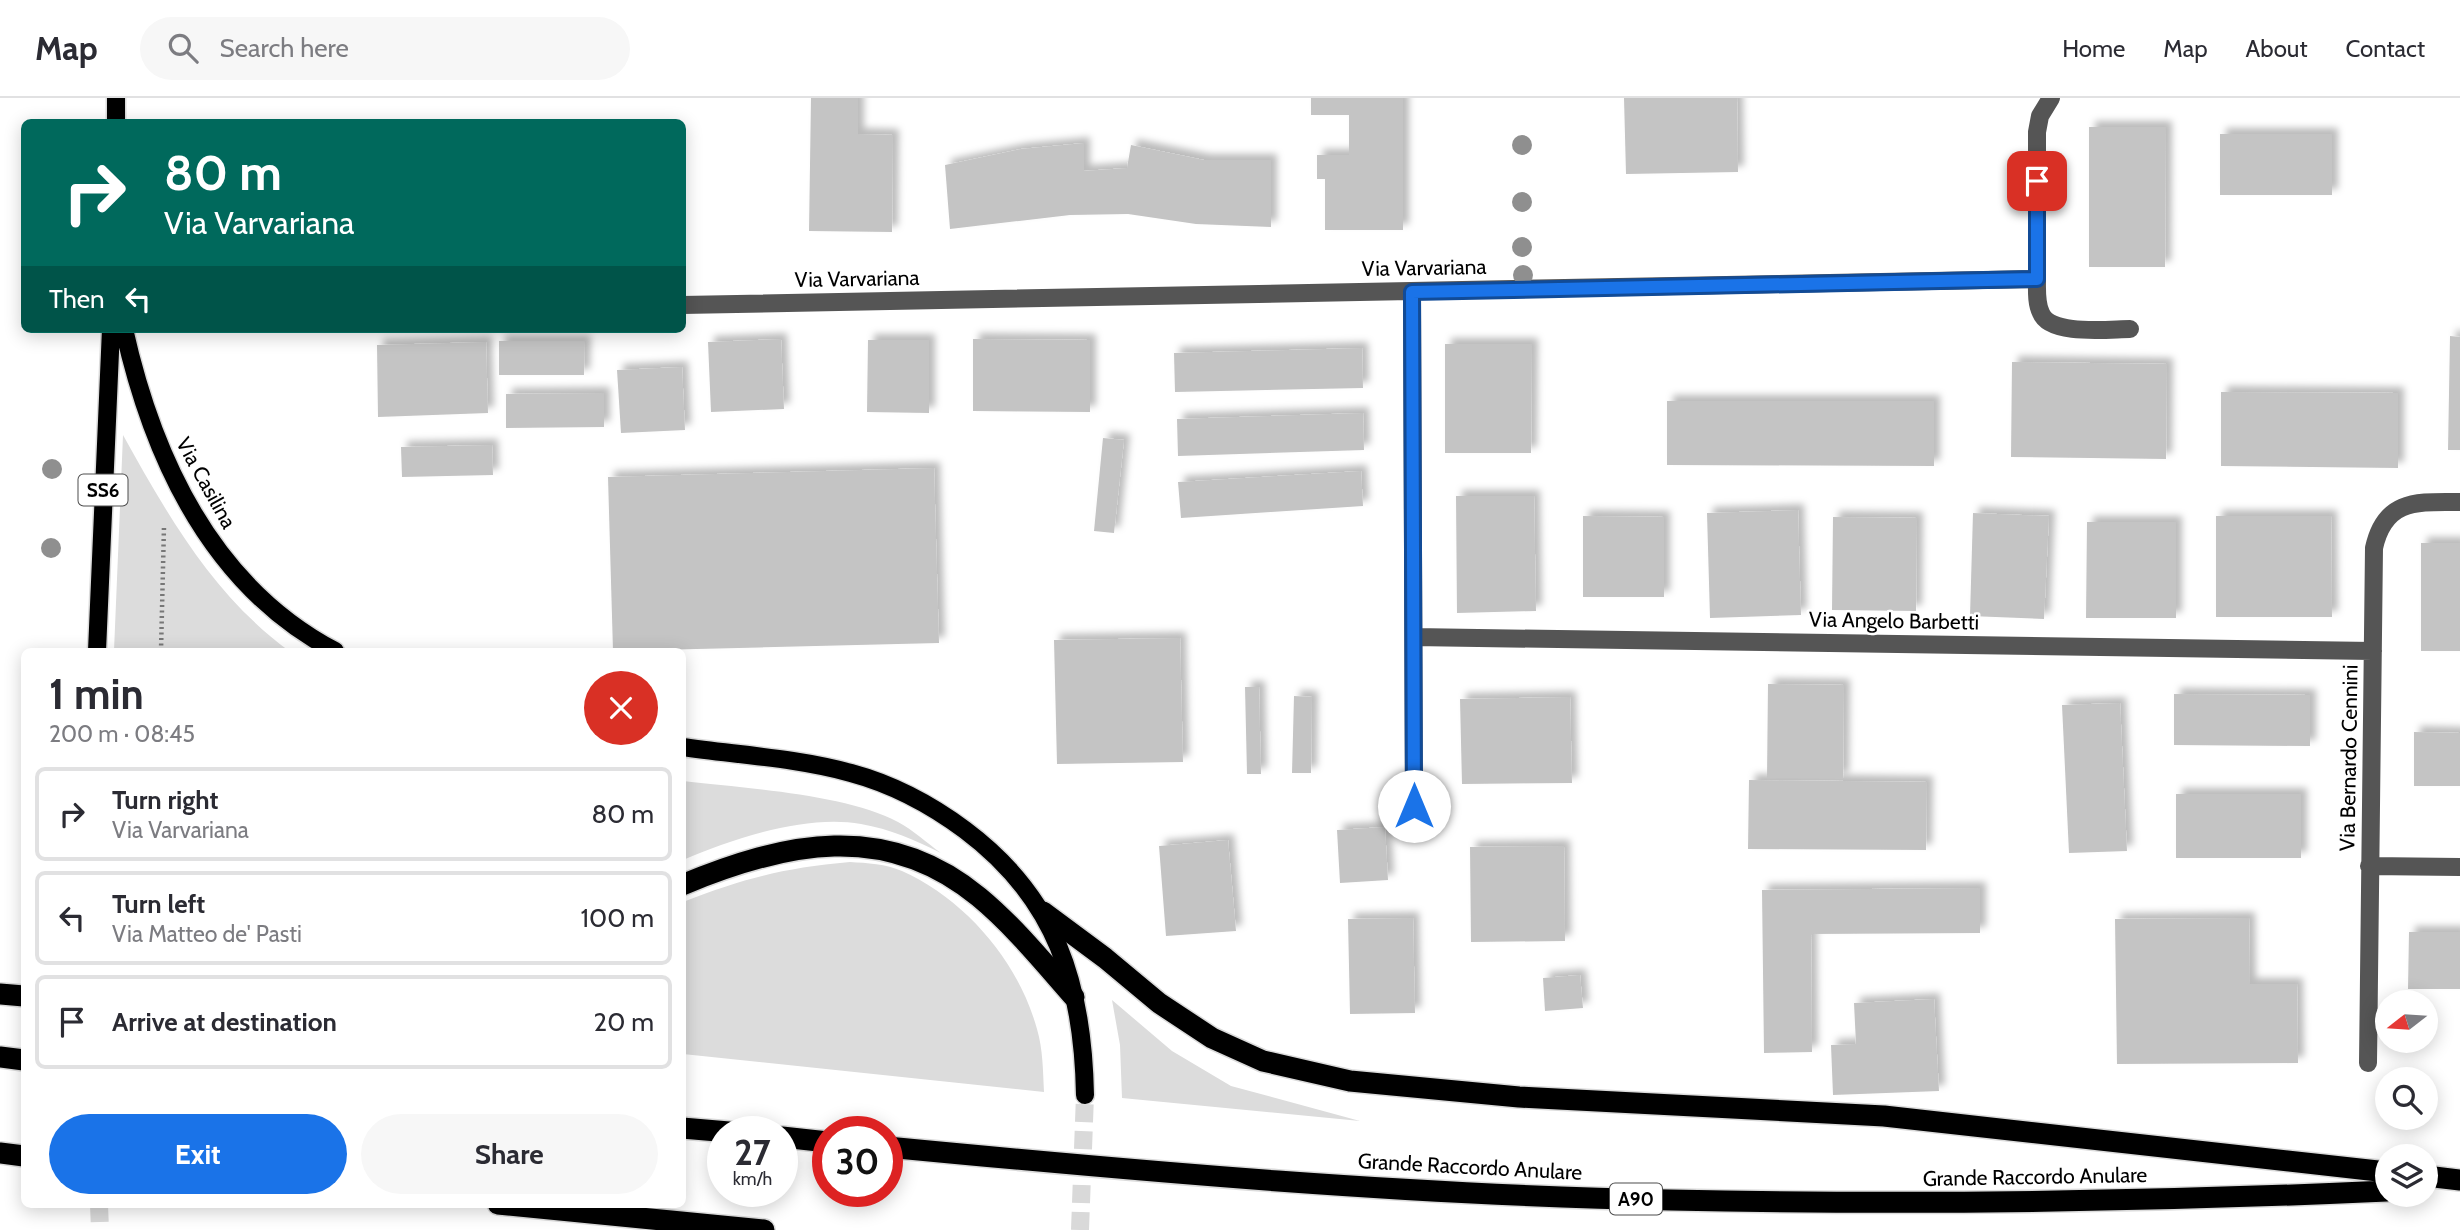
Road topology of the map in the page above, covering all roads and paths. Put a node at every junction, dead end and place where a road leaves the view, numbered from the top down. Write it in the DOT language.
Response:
graph roads {
  1 [pos="116,98"];
  2 [pos="2051,98"];
  3 [pos="116,119"];
  4 [pos="2037,279"];
  5 [pos="1412,292"];
  6 [pos="686,305"];
  7 [pos="2130,329"];
  8 [pos="111,333"];
  9 [pos="125,333"];
  10 [pos="172,473"];
  11 [pos="2460,502"];
  12 [pos="1414,636"];
  13 [pos="97,648"];
  14 [pos="161,648"];
  15 [pos="330,648"];
  16 [pos="2373,651"];
  17 [pos="686,748"];
  18 [pos="1414,806"];
  19 [pos="2369,866"];
  20 [pos="2460,867"];
  21 [pos="686,883"];
  22 [pos="1043,912"];
  23 [pos="0,994"];
  24 [pos="21,996"];
  25 [pos="1074,997"];
  26 [pos="0,1057"];
  27 [pos="21,1060"];
  28 [pos="2368,1063"];
  29 [pos="1085,1095"];
  30 [pos="686,1128"];
  31 [pos="707,1130"];
  32 [pos="903,1149"];
  33 [pos="0,1153"];
  34 [pos="21,1156"];
  35 [pos="2375,1171"];
  36 [pos="2438,1178"];
  37 [pos="2460,1180"];
  38 [pos="2460,1187"];
  39 [pos="2438,1188"];
  40 [pos="2375,1192"];
  41 [pos="539,1208"];
  42 [pos="764,1230"];
  1 -- 3 [label="main road"];
  2 -- 4 [label="street"];
  4 -- 5 [label="street, Via Varvariana"];
  4 -- 7 [label="street"];
  5 -- 6 [label="street, Via Varvariana"];
  5 -- 12 [label="street"];
  8 -- 13 [label="main road, SS6"];
  9 -- 10 [label="main road, Via Casilina"];
  10 -- 14 [label="path"];
  10 -- 15 [label="main road, Via Casilina"];
  11 -- 16 [label="street, Via Bernardo Cennini"];
  12 -- 16 [label="street, Via Angelo Barbetti"];
  12 -- 18 [label="street"];
  16 -- 19 [label="street, Via Bernardo Cennini"];
  17 -- 22 [label="main road"];
  19 -- 20 [label="street, Via Bernardo Cennini"];
  19 -- 28 [label="street, Via Bernardo Cennini"];
  21 -- 25 [label="highway"];
  22 -- 25 [label="main road"];
  22 -- 35 [label="highway"];
  23 -- 24 [label="highway"];
  25 -- 29 [label="main road"];
  26 -- 27 [label="highway"];
  30 -- 31 [label="highway"];
  32 -- 40 [label="highway, Grande Raccordo Anulare / A90"];
  33 -- 34 [label="highway"];
  36 -- 37 [label="highway"];
  38 -- 39 [label="highway"];
  41 -- 42 [label="highway"];
}
